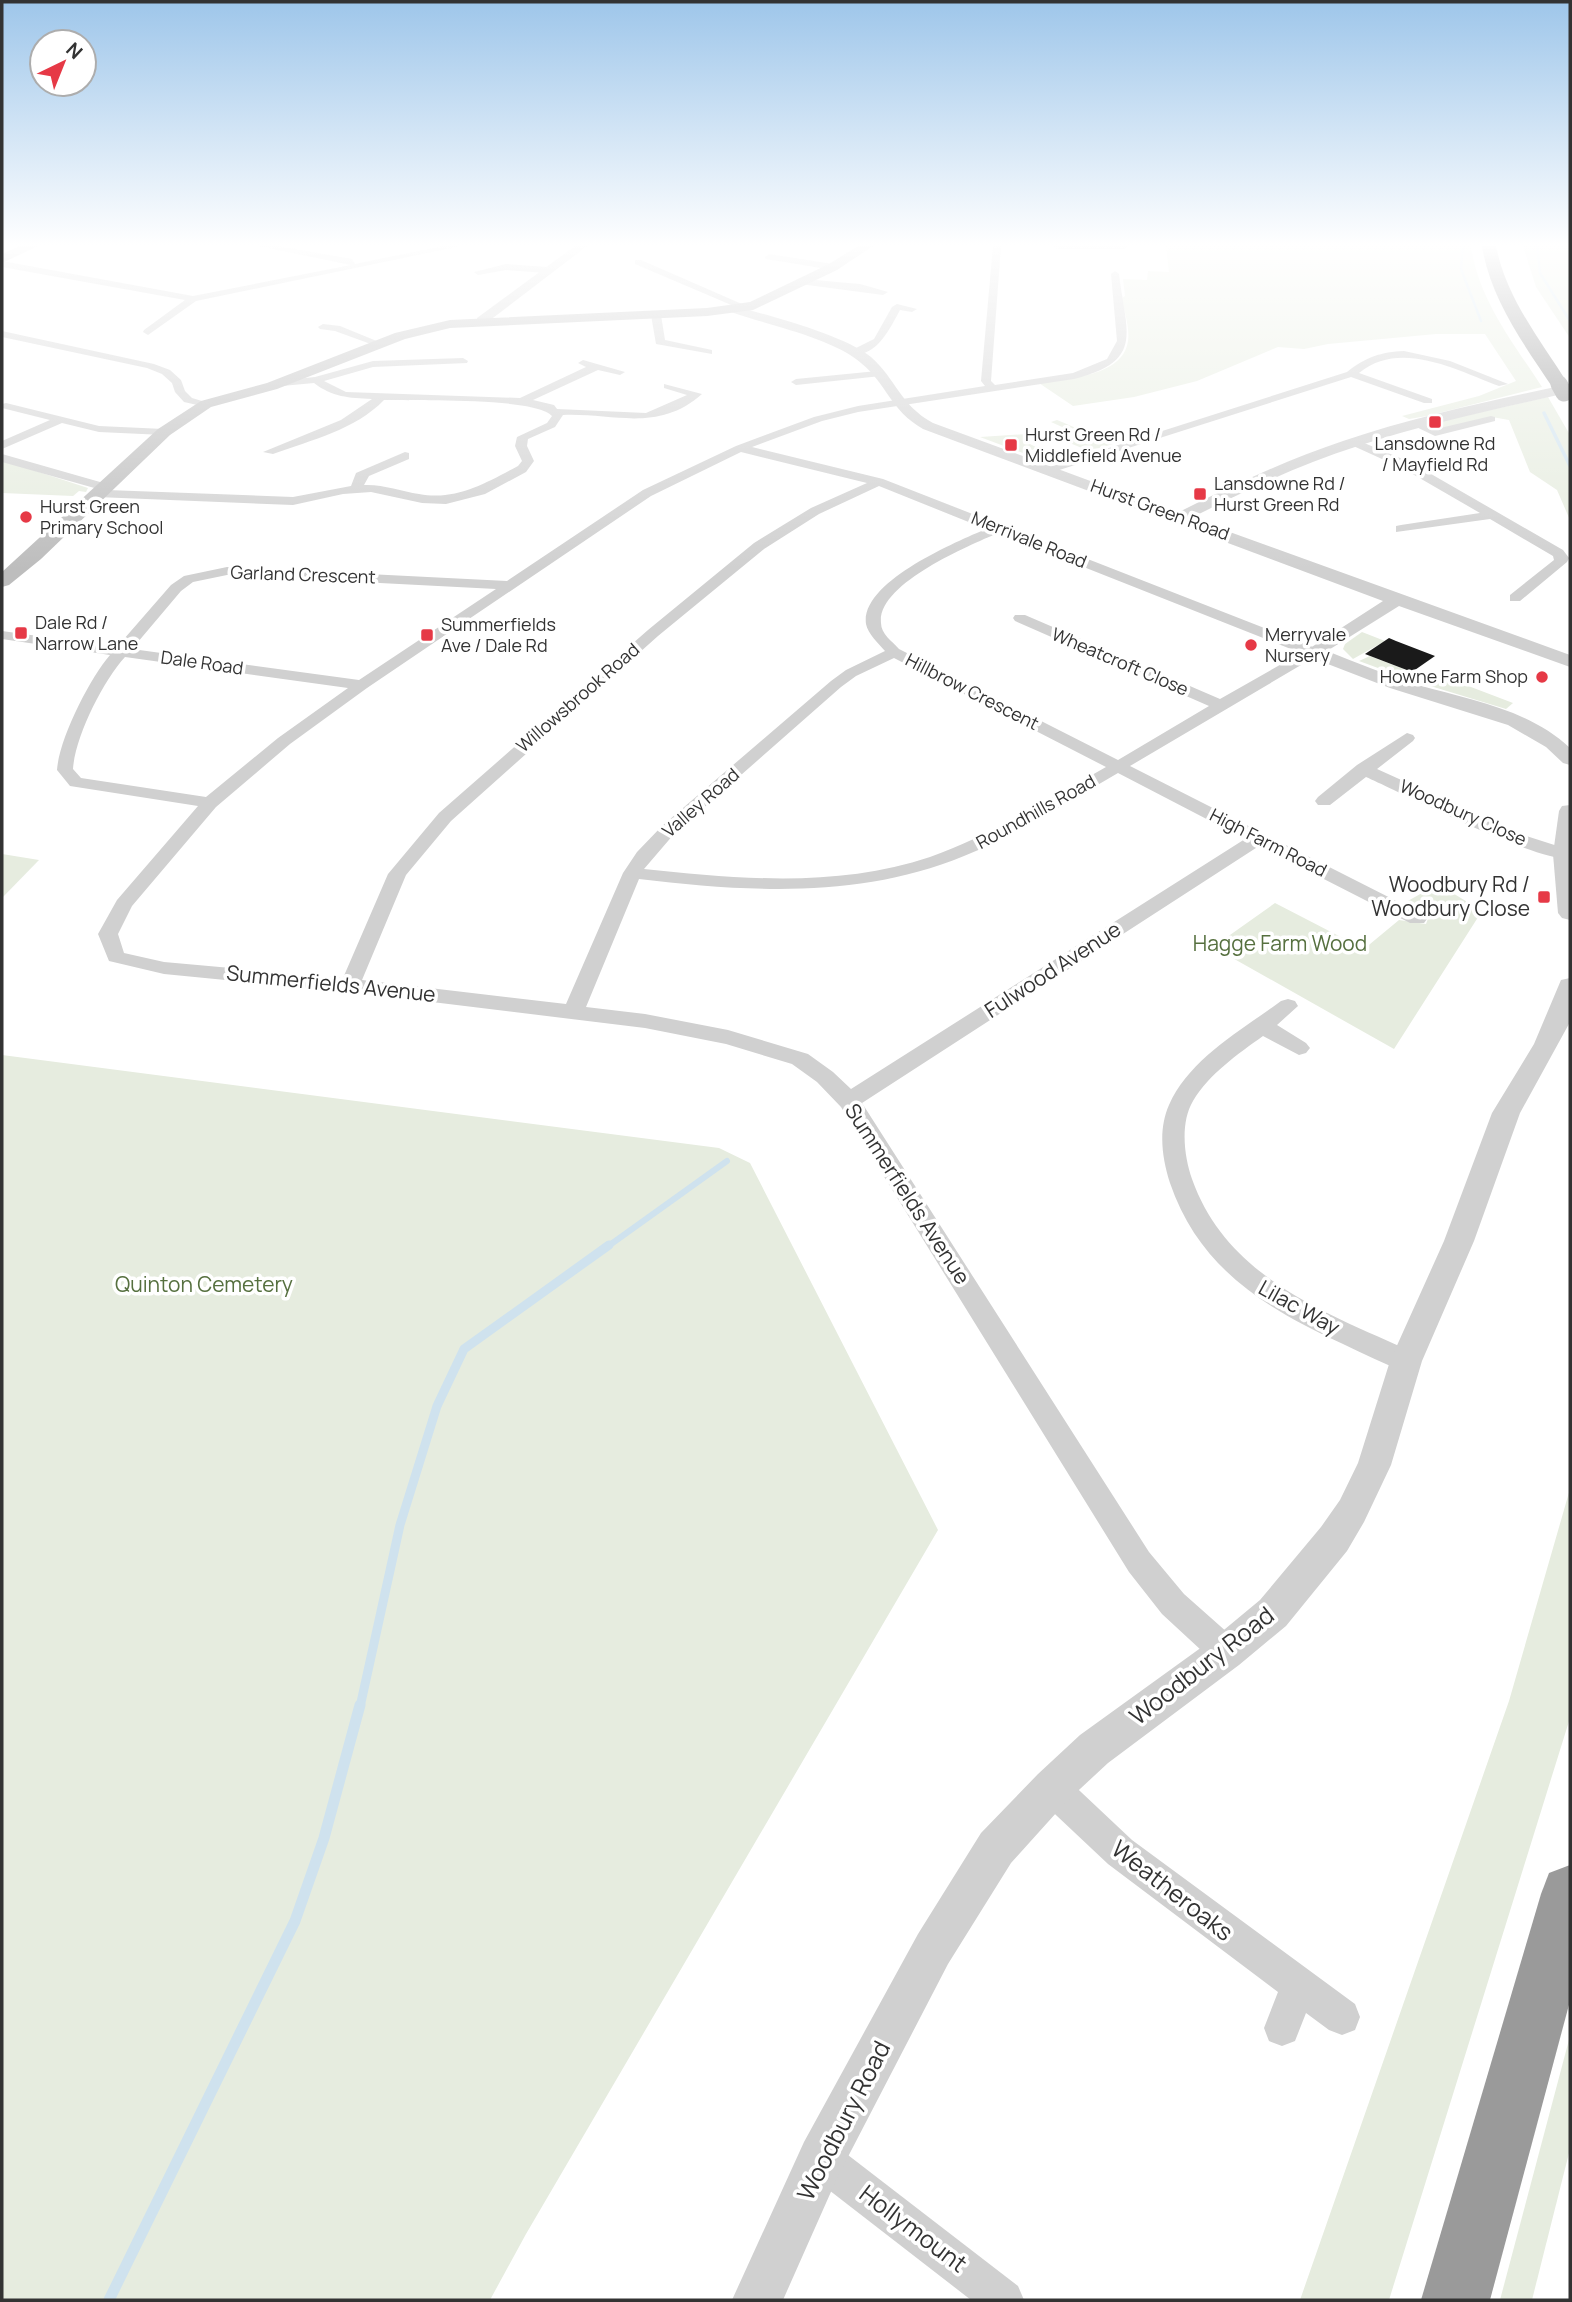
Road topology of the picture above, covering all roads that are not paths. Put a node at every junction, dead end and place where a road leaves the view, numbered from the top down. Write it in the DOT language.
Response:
graph roads {
  1 [pos="92,353"];
  2 [pos="354,353"];
  3 [pos="377,353"];
  4 [pos="854,353"];
  5 [pos="988,353"];
  6 [pos="1120,353"];
  7 [pos="1540,353"];
  8 [pos="463,361"];
  9 [pos="583,363"];
  10 [pos="373,364"];
  11 [pos="597,366"];
  12 [pos="620,372"];
  13 [pos="877,374"];
  14 [pos="1351,374"];
  15 [pos="316,380"];
  16 [pos="282,383"];
  17 [pos="796,383"];
  18 [pos="1503,384"];
  19 [pos="668,386"];
  20 [pos="992,388"];
  21 [pos="1562,392"];
  22 [pos="380,397"];
  23 [pos="462,400"];
  24 [pos="522,401"];
  25 [pos="1428,401"];
  26 [pos="898,403"];
  27 [pos="206,404"];
  28 [pos="6,406"];
  29 [pos="398,407"];
  30 [pos="437,410"];
  31 [pos="412,411"];
  32 [pos="557,412"];
  33 [pos="63,419"];
  34 [pos="1491,419"];
  35 [pos="1416,424"];
  36 [pos="164,432"];
  37 [pos="1353,442"];
  38 [pos="2,445"];
  39 [pos="740,447"];
  40 [pos="391,450"];
  41 [pos="269,452"];
  42 [pos="2,458"];
  43 [pos="1049,469"];
  44 [pos="879,482"];
  45 [pos="357,488"];
  46 [pos="100,490"];
  47 [pos="1492,515"];
  48 [pos="1179,517"];
  49 [pos="998,528"];
  50 [pos="1401,529"];
  51 [pos="2,581"];
  52 [pos="509,585"];
  53 [pos="1515,598"];
  54 [pos="1397,600"];
  55 [pos="1020,618"];
  56 [pos="2,635"];
  57 [pos="121,652"];
  58 [pos="894,652"];
  59 [pos="1313,652"];
  60 [pos="1570,661"];
  61 [pos="362,685"];
  62 [pos="1220,705"];
  63 [pos="1407,738"];
  64 [pos="1570,759"];
  65 [pos="1119,766"];
  66 [pos="1363,769"];
  67 [pos="1324,800"];
  68 [pos="210,803"];
  69 [pos="1570,811"];
  70 [pos="1257,839"];
  71 [pos="1564,854"];
  72 [pos="632,873"];
  73 [pos="1570,913"];
  74 [pos="1417,919"];
  75 [pos="350,985"];
  76 [pos="1570,986"];
  77 [pos="1288,1006"];
  78 [pos="574,1010"];
  79 [pos="1262,1026"];
  80 [pos="1299,1048"];
  81 [pos="849,1101"];
  82 [pos="1406,1361"];
  83 [pos="1226,1652"];
  84 [pos="1052,1788"];
  85 [pos="1570,1894"];
  86 [pos="1298,1987"];
  87 [pos="1342,2017"];
  88 [pos="1282,2028"];
  89 [pos="821,2159"];
  90 [pos="757,2300"];
  91 [pos="1004,2300"];
  92 [pos="1455,2300"];
  1 -- 27 [label="street"];
  2 -- 16 [label="main road"];
  3 -- 10 [label="street"];
  4 -- 13 [label="street, Hurst Green Road"];
  5 -- 20 [label="street"];
  6 -- 20 [label="street, Summerfields Avenue"];
  7 -- 21 [label="highway"];
  8 -- 10 [label="street"];
  9 -- 11 [label="street"];
  10 -- 15 [label="street"];
  11 -- 12 [label="street"];
  11 -- 24 [label="street"];
  13 -- 17 [label="street"];
  13 -- 26 [label="street, Hurst Green Road"];
  14 -- 18 [label="street"];
  14 -- 25 [label="street"];
  14 -- 43 [label="street"];
  15 -- 16 [label="street"];
  15 -- 22 [label="street"];
  16 -- 27 [label="main road"];
  19 -- 32 [label="street"];
  20 -- 26 [label="street, Summerfields Avenue"];
  21 -- 35 [label="street"];
  22 -- 23 [label="street"];
  22 -- 41 [label="street"];
  23 -- 24 [label="street"];
  23 -- 30 [label="street"];
  24 -- 32 [label="street"];
  26 -- 39 [label="street, Summerfields Avenue"];
  26 -- 43 [label="street, Hurst Green Road"];
  27 -- 36 [label="main road"];
  28 -- 33 [label="street"];
  29 -- 31 [label="street"];
  32 -- 45 [label="street"];
  33 -- 36 [label="street"];
  33 -- 38 [label="street"];
  34 -- 35 [label="street"];
  35 -- 37 [label="street"];
  36 -- 46 [label="main road"];
  37 -- 47 [label="street"];
  37 -- 48 [label="street"];
  39 -- 44 [label="street, Merrivale Road"];
  39 -- 52 [label="street, Summerfields Avenue"];
  40 -- 45 [label="street"];
  42 -- 46 [label="street"];
  43 -- 48 [label="street, Hurst Green Road"];
  44 -- 49 [label="street, Merrivale Road"];
  44 -- 75 [label="street, Willowsbrook Road"];
  45 -- 46 [label="street"];
  46 -- 51 [label="main road"];
  47 -- 50 [label="street"];
  47 -- 53 [label="street"];
  48 -- 54 [label="street, Hurst Green Road"];
  49 -- 58 [label="street, Hillbrow Crescent"];
  49 -- 59 [label="street, Merrivale Road"];
  52 -- 57 [label="street, Garland Crescent"];
  52 -- 61 [label="street, Summerfields Avenue"];
  54 -- 59 [label="street, Roundhills Road"];
  54 -- 60 [label="street, Hurst Green Road"];
  55 -- 62 [label="street, Wheatcroft Close"];
  56 -- 57 [label="street, Dale Road"];
  57 -- 61 [label="street, Dale Road"];
  57 -- 68 [label="street, Garland Crescent"];
  58 -- 65 [label="street, Hillbrow Crescent"];
  58 -- 72 [label="street, Valley Road"];
  59 -- 62 [label="street, Roundhills Road"];
  59 -- 64 [label="street"];
  61 -- 68 [label="street, Summerfields Avenue"];
  62 -- 65 [label="street, Roundhills Road"];
  63 -- 66 [label="street, Woodbury Close"];
  65 -- 70 [label="street, High Farm Road"];
  65 -- 72 [label="street, Roundhills Road"];
  66 -- 67 [label="street, Woodbury Close"];
  66 -- 71 [label="street, Woodbury Close"];
  68 -- 75 [label="street, Summerfields Avenue"];
  69 -- 71 [label="street"];
  70 -- 74 [label="street, High Farm Road"];
  70 -- 81 [label="street, Fulwood Avenue"];
  71 -- 73 [label="street"];
  72 -- 78 [label="street, Valley Road"];
  75 -- 78 [label="street, Summerfields Avenue"];
  76 -- 82 [label="street, Woodbury Road"];
  77 -- 79 [label="street, Lilac Way"];
  78 -- 81 [label="street, Summerfields Avenue"];
  79 -- 80 [label="street"];
  79 -- 82 [label="street, Lilac Way"];
  81 -- 83 [label="street, Summerfields Avenue"];
  82 -- 83 [label="street, Woodbury Road"];
  83 -- 84 [label="street, Woodbury Road"];
  84 -- 86 [label="street, Weatheroaks"];
  84 -- 89 [label="street, Woodbury Road"];
  85 -- 92 [label="highway"];
  86 -- 87 [label="street, Weatheroaks"];
  86 -- 88 [label="street"];
  89 -- 90 [label="street, Woodbury Road"];
  89 -- 91 [label="street, Hollymount"];
}
